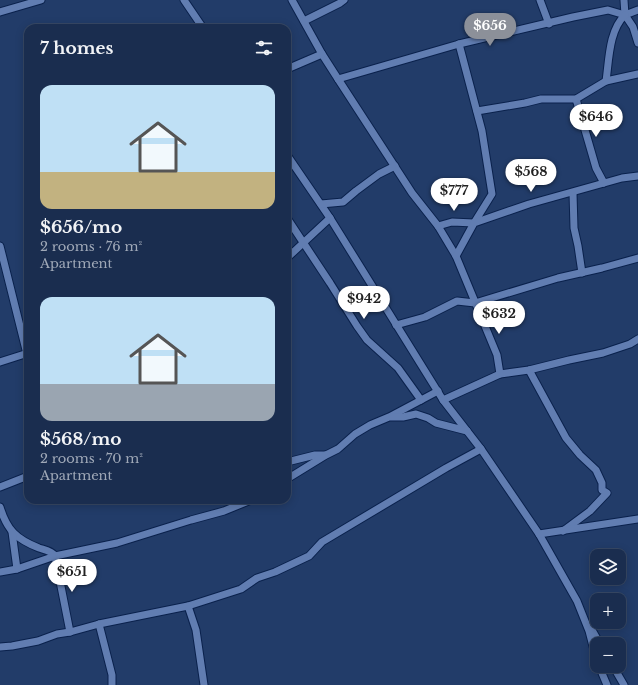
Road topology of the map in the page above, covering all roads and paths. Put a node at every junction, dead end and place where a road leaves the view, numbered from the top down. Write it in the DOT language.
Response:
graph roads {
  1 [pos="41,0"];
  2 [pos="184,0"];
  3 [pos="292,0"];
  4 [pos="344,0"];
  5 [pos="540,0"];
  6 [pos="624,0"];
  7 [pos="638,10"];
  8 [pos="0,12"];
  9 [pos="625,15"];
  10 [pos="304,21"];
  11 [pos="200,24"];
  12 [pos="549,24"];
  13 [pos="638,43"];
  14 [pos="459,44"];
  15 [pos="322,54"];
  16 [pos="291,67"];
  17 [pos="638,74"];
  18 [pos="338,79"];
  19 [pos="606,81"];
  20 [pos="576,99"];
  21 [pos="477,111"];
  22 [pos="291,161"];
  23 [pos="395,166"];
  24 [pos="638,176"];
  25 [pos="604,183"];
  26 [pos="572,193"];
  27 [pos="321,204"];
  28 [pos="330,218"];
  29 [pos="474,222"];
  30 [pos="291,224"];
  31 [pos="438,226"];
  32 [pos="304,242"];
  33 [pos="0,246"];
  34 [pos="291,254"];
  35 [pos="456,256"];
  36 [pos="638,258"];
  37 [pos="2,261"];
  38 [pos="582,273"];
  39 [pos="475,303"];
  40 [pos="396,325"];
  41 [pos="638,340"];
  42 [pos="24,343"];
  43 [pos="24,355"];
  44 [pos="0,362"];
  45 [pos="529,370"];
  46 [pos="500,374"];
  47 [pos="438,391"];
  48 [pos="421,400"];
  49 [pos="443,400"];
  50 [pos="389,416"];
  51 [pos="468,431"];
  52 [pos="481,449"];
  53 [pos="326,455"];
  54 [pos="291,461"];
  55 [pos="291,477"];
  56 [pos="24,478"];
  57 [pos="0,487"];
  58 [pos="242,504"];
  59 [pos="0,506"];
  60 [pos="638,519"];
  61 [pos="563,531"];
  62 [pos="12,532"];
  63 [pos="539,534"];
  64 [pos="56,556"];
  65 [pos="17,568"];
  66 [pos="0,572"];
  67 [pos="188,606"];
  68 [pos="585,620"];
  69 [pos="99,624"];
  70 [pos="70,632"];
  71 [pos="596,637"];
  72 [pos="590,638"];
  73 [pos="0,647"];
  74 [pos="602,673"];
  75 [pos="617,673"];
  76 [pos="112,685"];
  77 [pos="204,685"];
  78 [pos="607,685"];
  79 [pos="624,685"];
  1 -- 8 [label="street"];
  2 -- 11 [label="street"];
  3 -- 10 [label="street"];
  4 -- 10 [label="street"];
  5 -- 12 [label="street"];
  6 -- 9 [label="street"];
  7 -- 9 [label="street"];
  9 -- 12 [label="street"];
  9 -- 13 [label="street"];
  9 -- 19 [label="street"];
  10 -- 15 [label="street"];
  12 -- 14 [label="street"];
  14 -- 18 [label="street"];
  14 -- 21 [label="street"];
  15 -- 16 [label="street"];
  15 -- 18 [label="street"];
  17 -- 19 [label="street"];
  18 -- 23 [label="street"];
  19 -- 20 [label="street"];
  20 -- 21 [label="street"];
  20 -- 25 [label="street"];
  21 -- 29 [label="street"];
  22 -- 27 [label="street"];
  23 -- 27 [label="street"];
  23 -- 31 [label="street"];
  24 -- 25 [label="street"];
  25 -- 26 [label="street"];
  26 -- 29 [label="street"];
  26 -- 38 [label="street"];
  27 -- 28 [label="street"];
  28 -- 32 [label="street"];
  28 -- 40 [label="street"];
  29 -- 31 [label="street"];
  29 -- 35 [label="street"];
  30 -- 32 [label="street"];
  31 -- 35 [label="street"];
  32 -- 34 [label="street"];
  32 -- 48 [label="street"];
  33 -- 37 [label="street"];
  35 -- 39 [label="street"];
  36 -- 38 [label="street"];
  37 -- 42 [label="street"];
  38 -- 39 [label="street"];
  39 -- 40 [label="street"];
  39 -- 46 [label="street"];
  40 -- 47 [label="street"];
  41 -- 45 [label="street"];
  43 -- 44 [label="street"];
  45 -- 46 [label="street"];
  45 -- 61 [label="street"];
  46 -- 49 [label="street"];
  47 -- 48 [label="street"];
  47 -- 49 [label="street"];
  48 -- 50 [label="street"];
  49 -- 51 [label="street"];
  50 -- 51 [label="street"];
  50 -- 53 [label="street"];
  51 -- 52 [label="street"];
  52 -- 63 [label="street"];
  52 -- 67 [label="street"];
  53 -- 54 [label="street"];
  53 -- 55 [label="street"];
  56 -- 57 [label="street"];
  58 -- 64 [label="street"];
  59 -- 62 [label="street"];
  60 -- 61 [label="street"];
  61 -- 63 [label="street"];
  62 -- 64 [label="street"];
  62 -- 65 [label="street"];
  63 -- 68 [label="street"];
  64 -- 65 [label="street"];
  64 -- 70 [label="street"];
  65 -- 66 [label="street"];
  67 -- 69 [label="street"];
  67 -- 77 [label="street"];
  68 -- 71 [label="street"];
  68 -- 72 [label="street"];
  69 -- 70 [label="street"];
  69 -- 76 [label="street"];
  70 -- 73 [label="street"];
  74 -- 78 [label="street"];
  75 -- 79 [label="street"];
}
